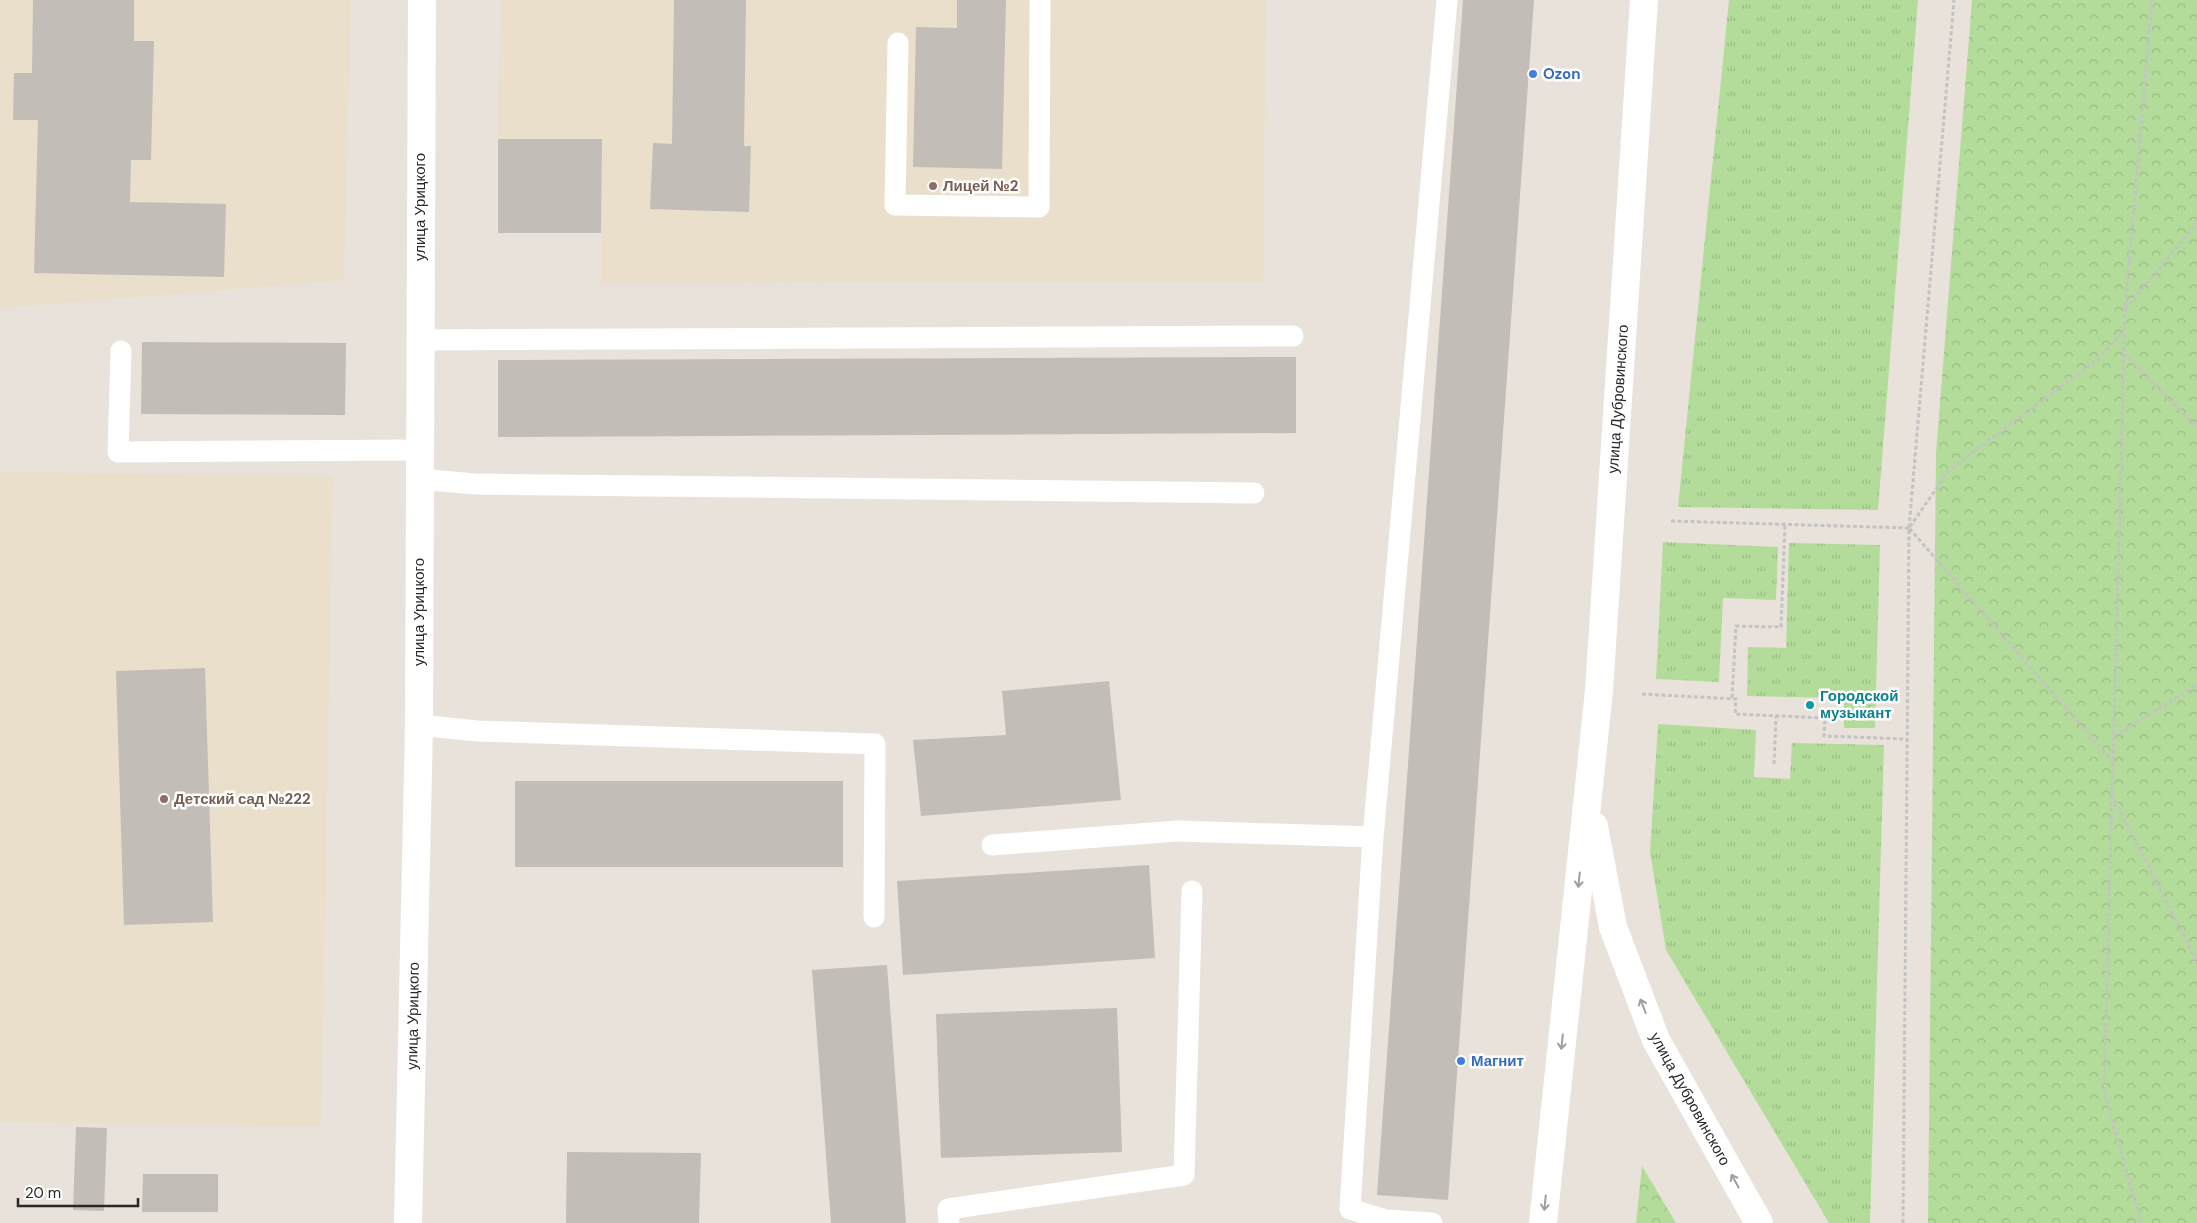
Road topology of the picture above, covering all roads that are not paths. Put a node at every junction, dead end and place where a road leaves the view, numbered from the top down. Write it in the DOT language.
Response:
graph roads {
  1 [pos="422,0"];
  2 [pos="1040,0"];
  3 [pos="1447,0"];
  4 [pos="1644,0"];
  5 [pos="898,43"];
  6 [pos="1294,336"];
  7 [pos="419,340"];
  8 [pos="121,351"];
  9 [pos="418,450"];
  10 [pos="419,479"];
  11 [pos="1254,493"];
  12 [pos="419,725"];
  13 [pos="1588,797"];
  14 [pos="1373,837"];
  15 [pos="992,845"];
  16 [pos="1192,890"];
  17 [pos="874,918"];
  18 [pos="408,1223"];
  19 [pos="949,1223"];
  20 [pos="1432,1223"];
  21 [pos="1543,1223"];
  22 [pos="1759,1223"];
  1 -- 7 [label="main road, улица Урицкого"];
  2 -- 5 [label="lane"];
  3 -- 14 [label="lane"];
  4 -- 13 [label="main road, улица Дубровинского"];
  6 -- 7 [label="lane"];
  7 -- 9 [label="main road, улица Урицкого"];
  8 -- 9 [label="lane"];
  9 -- 10 [label="main road, улица Урицкого"];
  10 -- 11 [label="lane"];
  10 -- 12 [label="main road, улица Урицкого"];
  12 -- 17 [label="lane"];
  12 -- 18 [label="main road, улица Урицкого"];
  13 -- 21 [label="main road, улица Дубровинского, one-way"];
  22 -- 13 [label="main road, улица Дубровинского, one-way"];
  14 -- 15 [label="lane"];
  14 -- 20 [label="lane"];
  16 -- 19 [label="lane"];
}
